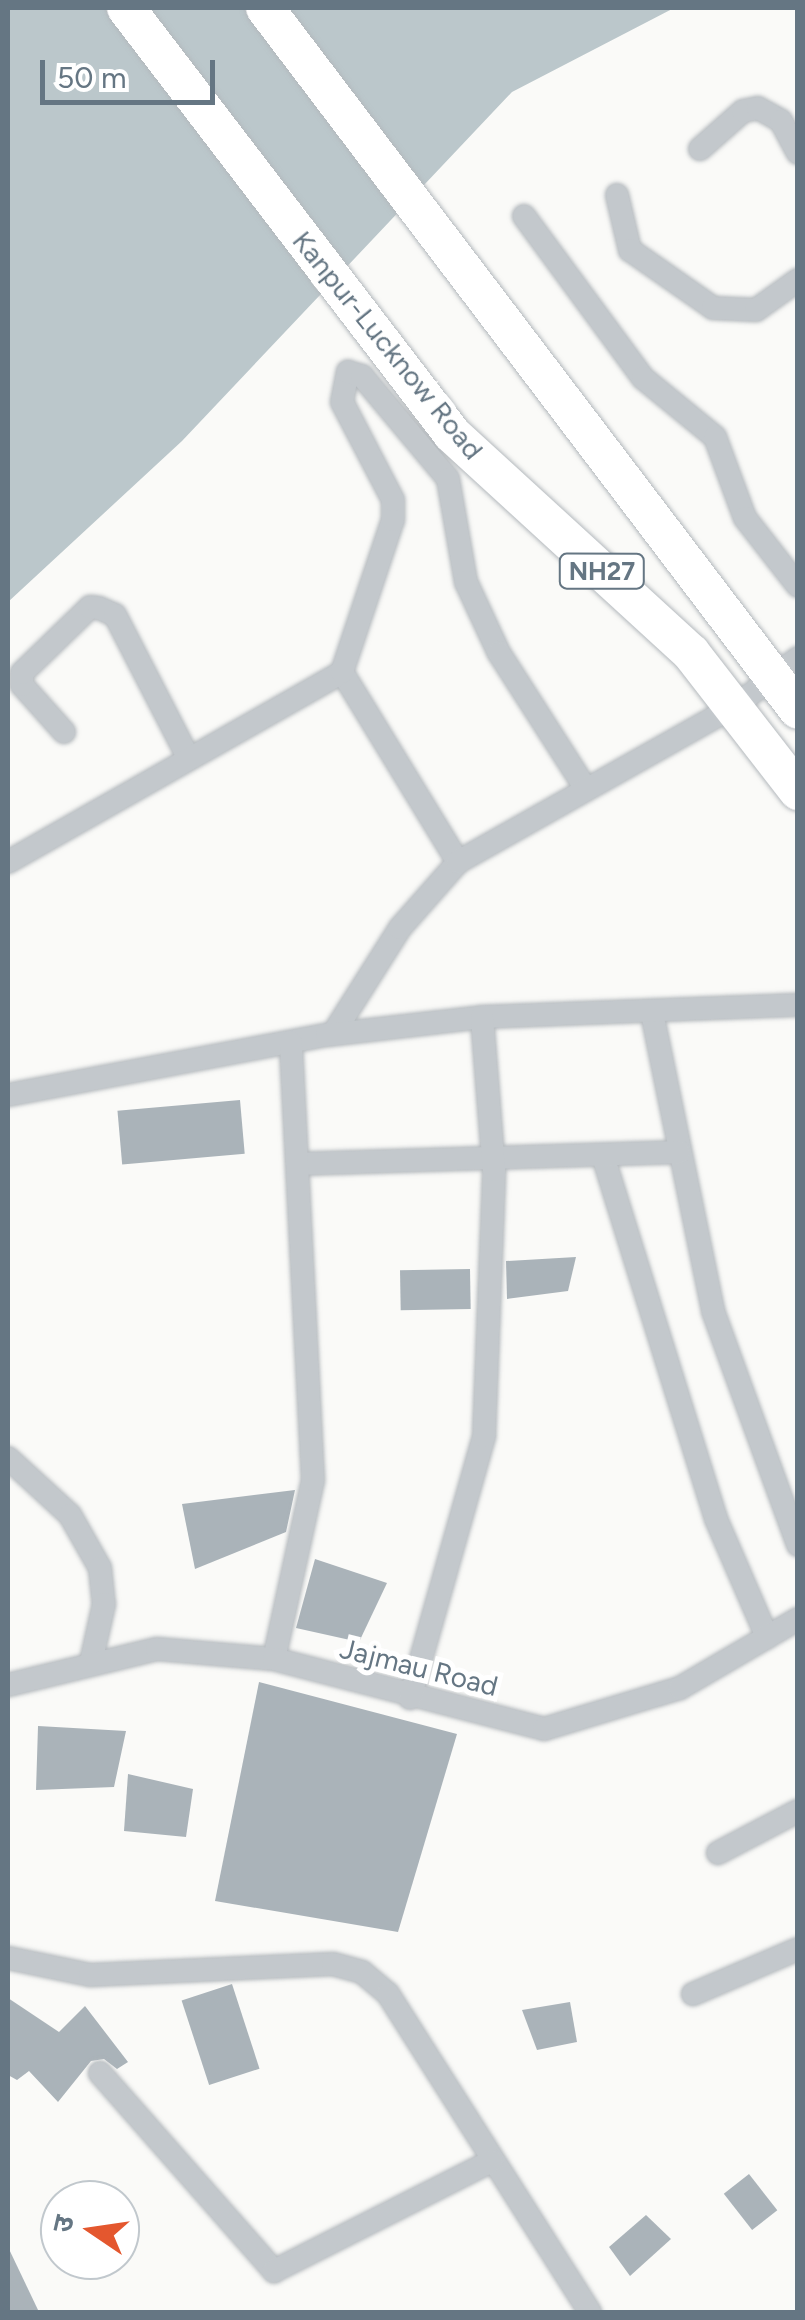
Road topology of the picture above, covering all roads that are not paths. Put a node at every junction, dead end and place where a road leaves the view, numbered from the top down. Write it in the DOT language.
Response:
graph roads {
  1 [pos="126,8"];
  2 [pos="265,8"];
  3 [pos="700,150"];
  4 [pos="798,153"];
  5 [pos="617,195"];
  6 [pos="524,216"];
  7 [pos="798,280"];
  8 [pos="798,586"];
  9 [pos="784,666"];
  10 [pos="342,672"];
  11 [pos="735,706"];
  12 [pos="798,710"];
  13 [pos="64,732"];
  14 [pos="187,755"];
  15 [pos="586,789"];
  16 [pos="798,791"];
  17 [pos="8,862"];
  18 [pos="458,862"];
  19 [pos="798,1005"];
  20 [pos="652,1013"];
  21 [pos="482,1017"];
  22 [pos="333,1034"];
  23 [pos="291,1043"];
  24 [pos="8,1095"];
  25 [pos="679,1152"];
  26 [pos="602,1156"];
  27 [pos="494,1157"];
  28 [pos="299,1164"];
  29 [pos="8,1458"];
  30 [pos="798,1545"];
  31 [pos="798,1620"];
  32 [pos="767,1637"];
  33 [pos="274,1659"];
  34 [pos="91,1662"];
  35 [pos="8,1686"];
  36 [pos="410,1698"];
  37 [pos="798,1811"];
  38 [pos="718,1853"];
  39 [pos="798,1948"];
  40 [pos="8,1958"];
  41 [pos="693,1994"];
  42 [pos="100,2073"];
  43 [pos="492,2162"];
  44 [pos="590,2312"];
  1 -- 11 [label="highway, Kanpur-Lucknow Road / NH27"];
  2 -- 9 [label="highway, NH27"];
  3 -- 4 [label="street"];
  5 -- 7 [label="street"];
  6 -- 8 [label="street"];
  9 -- 11 [label="street"];
  9 -- 12 [label="highway, NH27"];
  10 -- 14 [label="street"];
  10 -- 15 [label="street"];
  10 -- 18 [label="street"];
  11 -- 15 [label="street"];
  11 -- 16 [label="highway, Kanpur-Lucknow Road / NH27"];
  13 -- 14 [label="street"];
  14 -- 17 [label="street"];
  15 -- 18 [label="street"];
  18 -- 22 [label="street"];
  19 -- 20 [label="street"];
  20 -- 21 [label="street"];
  20 -- 25 [label="street"];
  21 -- 22 [label="street"];
  21 -- 27 [label="street"];
  22 -- 23 [label="street"];
  23 -- 24 [label="street"];
  23 -- 28 [label="street"];
  25 -- 26 [label="street"];
  25 -- 30 [label="street"];
  26 -- 27 [label="street"];
  26 -- 32 [label="street"];
  27 -- 28 [label="street"];
  27 -- 36 [label="street"];
  28 -- 33 [label="street"];
  29 -- 34 [label="street"];
  31 -- 32 [label="street, Jajmau Road"];
  32 -- 36 [label="street, Jajmau Road"];
  33 -- 34 [label="street, Jajmau Road"];
  33 -- 36 [label="street, Jajmau Road"];
  34 -- 35 [label="street, Jajmau Road"];
  37 -- 38 [label="street"];
  39 -- 41 [label="street"];
  40 -- 43 [label="street"];
  42 -- 43 [label="street"];
  43 -- 44 [label="street"];
}
